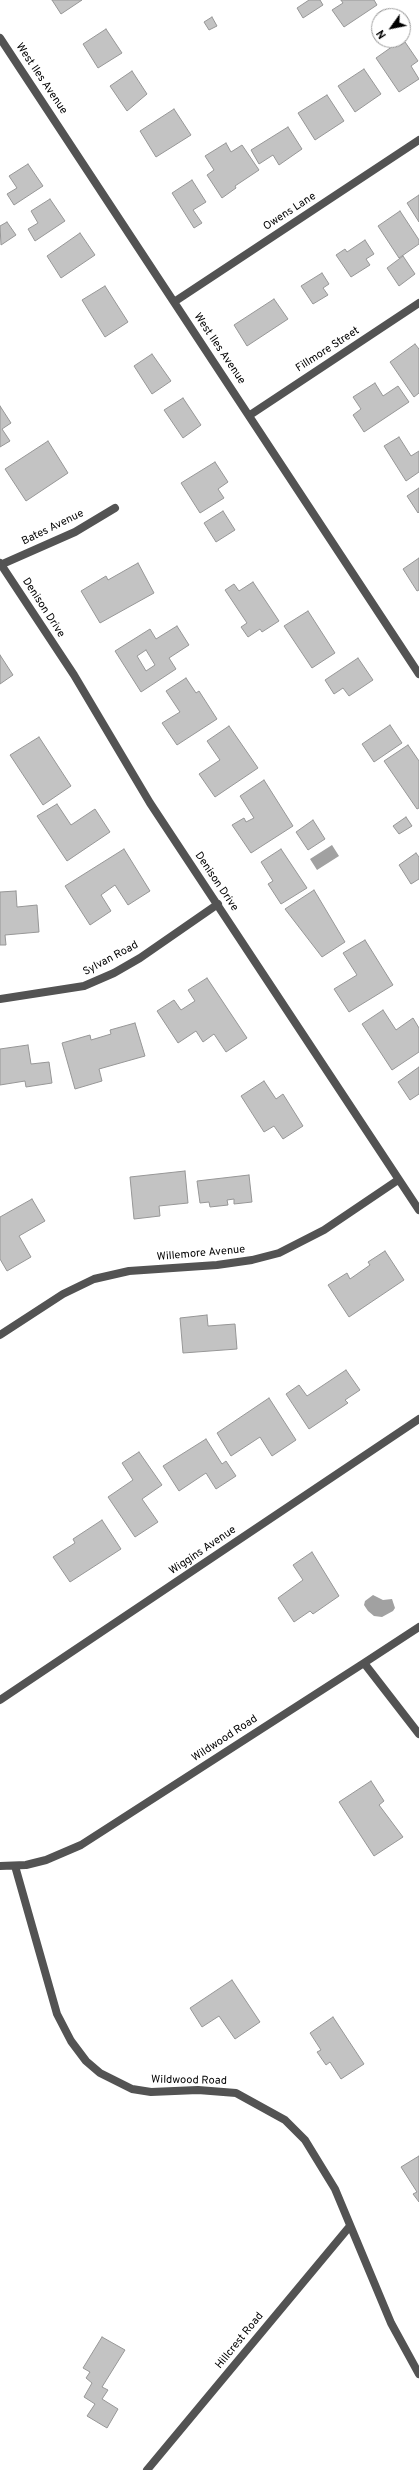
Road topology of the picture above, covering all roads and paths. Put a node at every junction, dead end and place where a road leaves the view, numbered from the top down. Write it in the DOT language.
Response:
graph roads {
  1 [pos="0,38"];
  2 [pos="419,140"];
  3 [pos="174,302"];
  4 [pos="419,303"];
  5 [pos="250,415"];
  6 [pos="115,508"];
  7 [pos="0,564"];
  8 [pos="419,674"];
  9 [pos="218,904"];
  10 [pos="0,999"];
  11 [pos="398,1180"];
  12 [pos="419,1210"];
  13 [pos="0,1335"];
  14 [pos="419,1419"];
  15 [pos="419,1627"];
  16 [pos="364,1663"];
  17 [pos="0,1700"];
  18 [pos="419,1734"];
  19 [pos="0,1866"];
  20 [pos="15,1866"];
  21 [pos="350,2226"];
  22 [pos="419,2374"];
  23 [pos="148,2470"];
  1 -- 3 [label="street, West Iles Avenue"];
  2 -- 3 [label="street, Owens Lane"];
  3 -- 5 [label="street, West Iles Avenue"];
  4 -- 5 [label="street, Fillmore Street"];
  5 -- 8 [label="street, West Iles Avenue"];
  6 -- 7 [label="street, Bates Avenue"];
  7 -- 9 [label="street, Denison Drive"];
  9 -- 10 [label="street, Sylvan Road"];
  9 -- 11 [label="street, Denison Drive"];
  11 -- 12 [label="street, Denison Drive"];
  11 -- 13 [label="street, Willemore Avenue"];
  14 -- 17 [label="street, Wiggins Avenue"];
  15 -- 16 [label="street, Wildwood Road"];
  16 -- 18 [label="street"];
  16 -- 20 [label="street, Wildwood Road"];
  19 -- 20 [label="street, Wildwood Road"];
  20 -- 21 [label="street, Wildwood Road"];
  21 -- 22 [label="street, Wildwood Road"];
  21 -- 23 [label="street, Hillcrest Road"];
}
